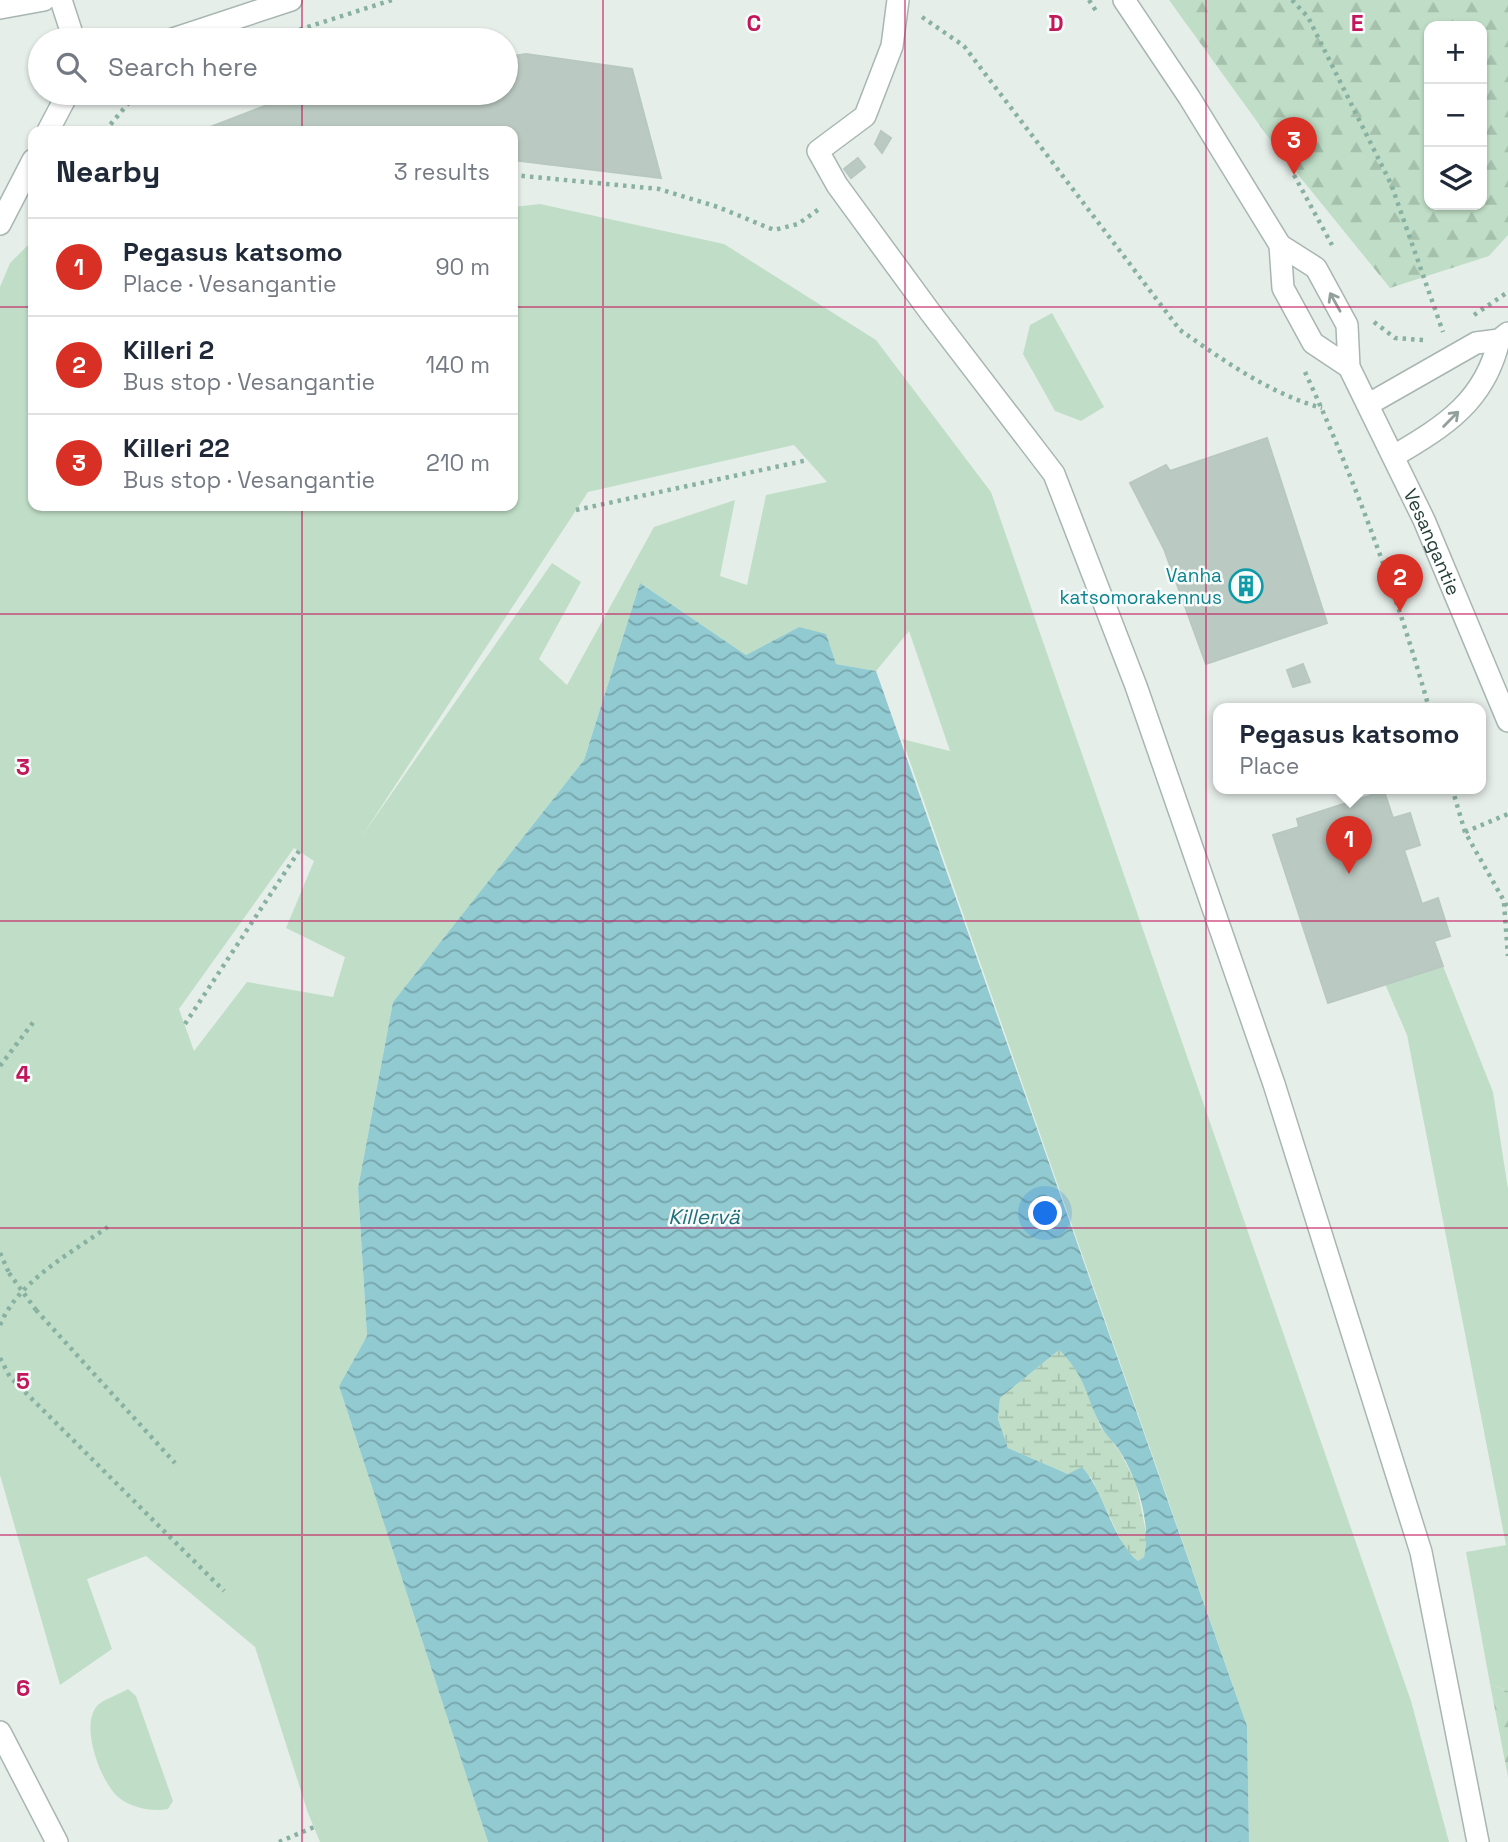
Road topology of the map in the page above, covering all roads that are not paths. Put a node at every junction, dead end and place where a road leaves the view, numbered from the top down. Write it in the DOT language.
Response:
graph roads {
  1 [pos="44,0"];
  2 [pos="61,0"];
  3 [pos="291,0"];
  4 [pos="898,0"];
  5 [pos="1124,0"];
  6 [pos="0,8"];
  7 [pos="70,28"];
  8 [pos="206,28"];
  9 [pos="62,105"];
  10 [pos="51,126"];
  11 [pos="28,170"];
  12 [pos="0,224"];
  13 [pos="1280,245"];
  14 [pos="1504,336"];
  15 [pos="1349,367"];
  16 [pos="1369,404"];
  17 [pos="1394,456"];
  18 [pos="1508,721"];
  19 [pos="0,1732"];
  20 [pos="57,1842"];
  21 [pos="1478,1842"];
  1 -- 6 [label="street"];
  2 -- 7 [label="street"];
  3 -- 8 [label="street"];
  4 -- 21 [label="street"];
  5 -- 13 [label="street, Vesangantie"];
  9 -- 10 [label="street"];
  11 -- 12 [label="street"];
  13 -- 15 [label="street, Vesangantie"];
  15 -- 13 [label="street, Vesangantie, one-way"];
  14 -- 16 [label="street"];
  17 -- 14 [label="street, one-way"];
  15 -- 16 [label="street, Vesangantie"];
  16 -- 17 [label="street, Vesangantie"];
  17 -- 18 [label="street, Vesangantie"];
  19 -- 20 [label="street"];
}
